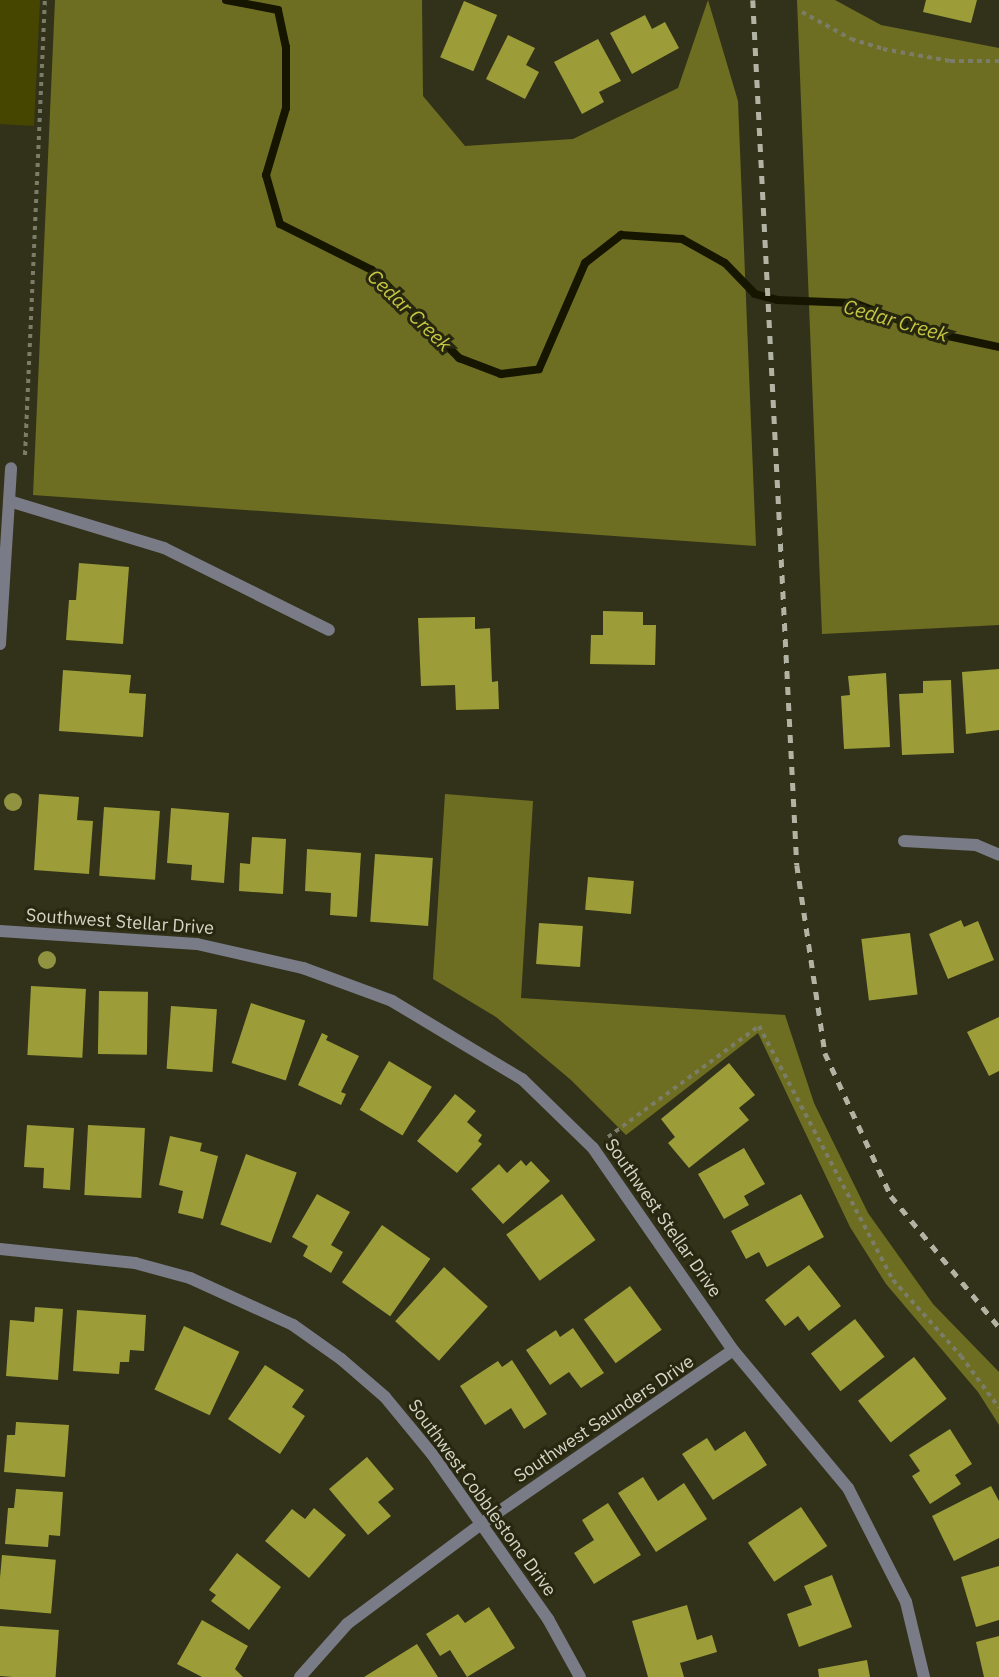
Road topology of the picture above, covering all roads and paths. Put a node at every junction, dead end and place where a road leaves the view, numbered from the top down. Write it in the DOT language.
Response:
graph roads {
  1 [pos="45,0"];
  2 [pos="802,12"];
  3 [pos="999,61"];
  4 [pos="11,468"];
  5 [pos="9,501"];
  6 [pos="329,630"];
  7 [pos="0,644"];
  8 [pos="904,841"];
  9 [pos="999,855"];
  10 [pos="0,931"];
  11 [pos="593,1148"];
  12 [pos="0,1249"];
  13 [pos="733,1350"];
  14 [pos="999,1408"];
  15 [pos="482,1524"];
  16 [pos="300,1677"];
  17 [pos="580,1677"];
  18 [pos="924,1677"];
  1 -- 4 [label="path"];
  2 -- 3 [label="path"];
  4 -- 5 [label="street"];
  5 -- 6 [label="street"];
  5 -- 7 [label="street"];
  8 -- 9 [label="street"];
  10 -- 11 [label="street, Southwest Stellar Drive"];
  11 -- 13 [label="street, Southwest Stellar Drive"];
  11 -- 14 [label="path"];
  12 -- 15 [label="street, Southwest Cobblestone Drive"];
  13 -- 15 [label="street, Southwest Saunders Drive"];
  13 -- 18 [label="street, Southwest Stellar Drive"];
  15 -- 16 [label="street, Southwest Saunders Drive"];
  15 -- 17 [label="street, Southwest Cobblestone Drive"];
}
